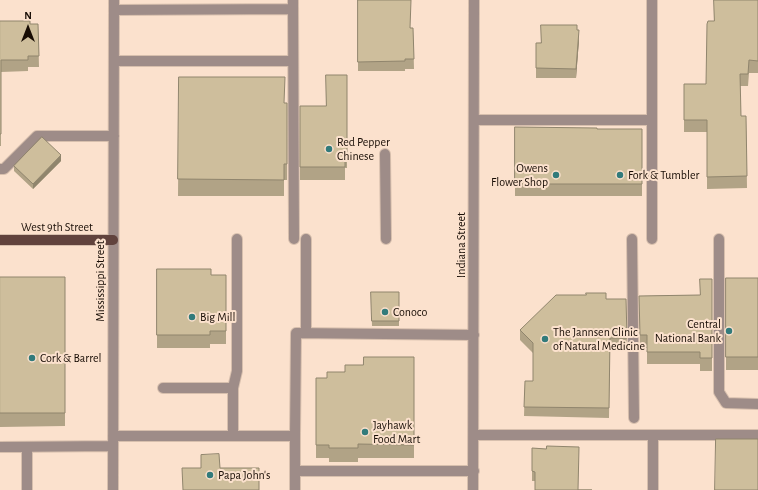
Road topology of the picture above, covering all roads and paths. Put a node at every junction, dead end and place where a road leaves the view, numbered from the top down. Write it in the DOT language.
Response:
graph roads {
  1 [pos="474,0"];
  2 [pos="652,0"];
  3 [pos="293,4"];
  4 [pos="114,5"];
  5 [pos="114,61"];
  6 [pos="293,61"];
  7 [pos="474,120"];
  8 [pos="652,120"];
  9 [pos="114,136"];
  10 [pos="385,154"];
  11 [pos="0,169"];
  12 [pos="237,239"];
  13 [pos="294,239"];
  14 [pos="306,239"];
  15 [pos="386,239"];
  16 [pos="632,239"];
  17 [pos="652,239"];
  18 [pos="719,239"];
  19 [pos="0,240"];
  20 [pos="113,240"];
  21 [pos="306,333"];
  22 [pos="474,335"];
  23 [pos="163,388"];
  24 [pos="233,388"];
  25 [pos="758,404"];
  26 [pos="634,418"];
  27 [pos="474,434"];
  28 [pos="653,434"];
  29 [pos="758,435"];
  30 [pos="233,436"];
  31 [pos="295,436"];
  32 [pos="113,441"];
  33 [pos="0,447"];
  34 [pos="27,447"];
  35 [pos="295,471"];
  36 [pos="474,471"];
  37 [pos="27,490"];
  38 [pos="113,490"];
  39 [pos="295,490"];
  40 [pos="474,490"];
  41 [pos="653,490"];
  1 -- 7 [label="street, Indiana Street"];
  2 -- 8 [label="street"];
  3 -- 4 [label="street"];
  3 -- 6 [label="street"];
  4 -- 5 [label="street, Mississippi Street"];
  5 -- 6 [label="street"];
  5 -- 9 [label="street, Mississippi Street"];
  6 -- 13 [label="street"];
  7 -- 8 [label="street"];
  7 -- 22 [label="street, Indiana Street"];
  8 -- 17 [label="street"];
  9 -- 11 [label="street"];
  9 -- 20 [label="street, Mississippi Street"];
  10 -- 15 [label="street"];
  12 -- 24 [label="street"];
  14 -- 21 [label="street"];
  16 -- 26 [label="street"];
  18 -- 25 [label="street"];
  19 -- 20 [label="main road, West 9th Street"];
  20 -- 32 [label="street, Mississippi Street"];
  21 -- 22 [label="street"];
  21 -- 31 [label="street"];
  22 -- 27 [label="street, Indiana Street"];
  23 -- 24 [label="street"];
  24 -- 30 [label="street"];
  27 -- 28 [label="street"];
  27 -- 36 [label="street, Indiana Street"];
  28 -- 29 [label="street"];
  28 -- 41 [label="street"];
  30 -- 31 [label="street"];
  30 -- 32 [label="street"];
  31 -- 35 [label="street"];
  32 -- 34 [label="street"];
  32 -- 38 [label="street, Mississippi Street"];
  33 -- 34 [label="street"];
  34 -- 37 [label="street"];
  35 -- 36 [label="street"];
  35 -- 39 [label="street"];
  36 -- 40 [label="street, Indiana Street"];
}
